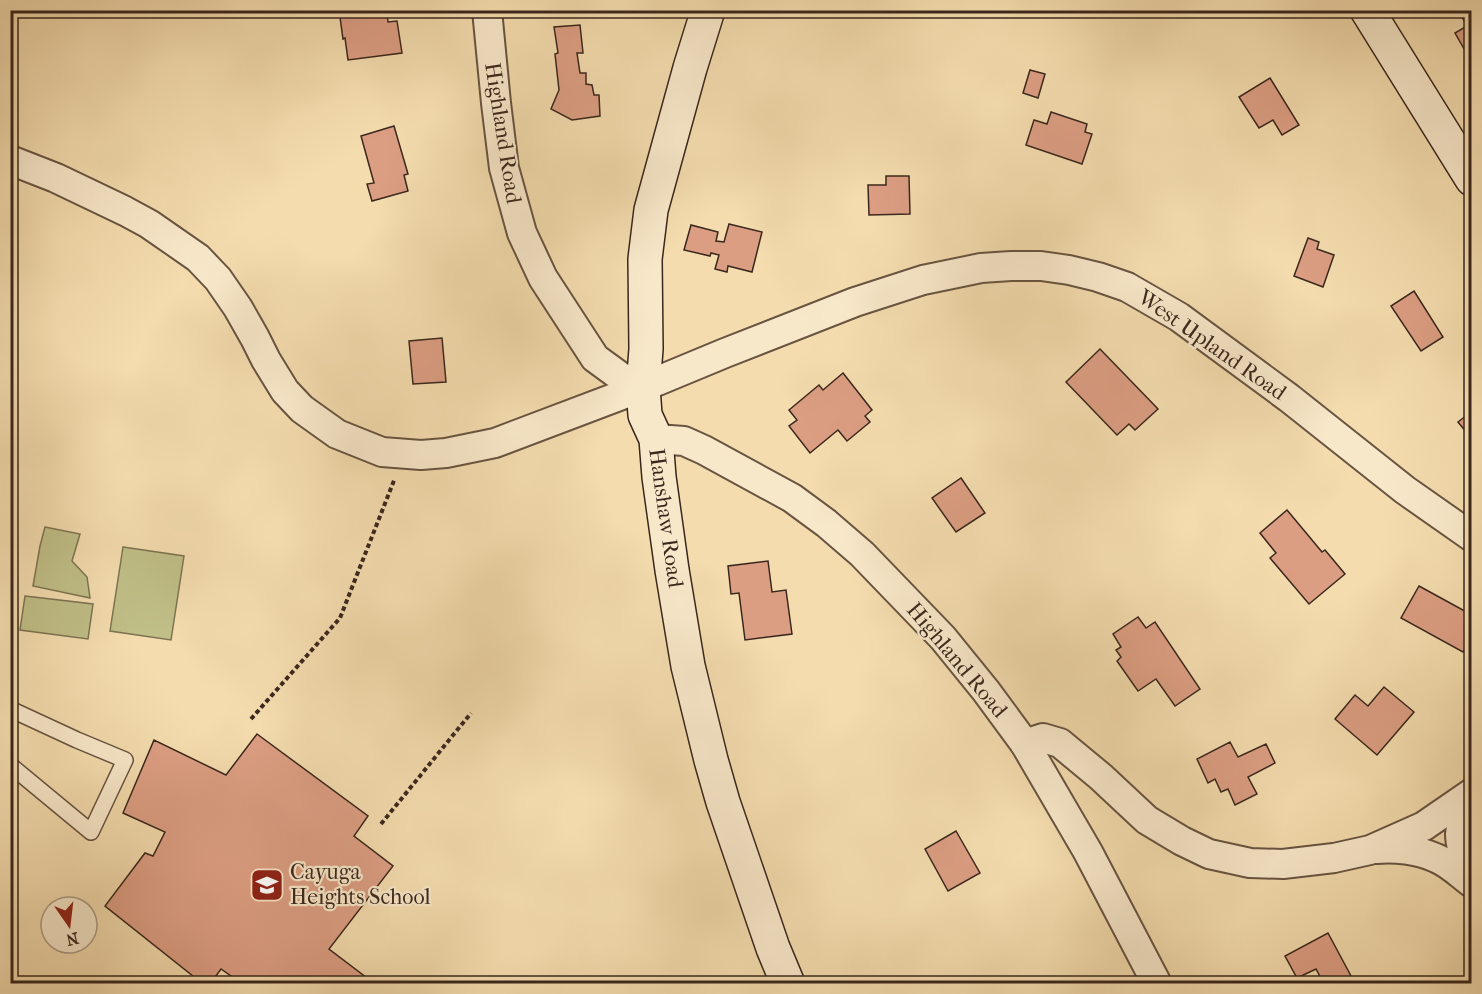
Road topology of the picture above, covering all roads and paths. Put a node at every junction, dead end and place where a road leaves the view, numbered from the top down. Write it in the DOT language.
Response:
graph roads {
  1 [pos="487,10"];
  2 [pos="708,10"];
  3 [pos="1367,10"];
  4 [pos="10,160"];
  5 [pos="1472,179"];
  6 [pos="643,387"];
  7 [pos="656,439"];
  8 [pos="395,477"];
  9 [pos="1472,537"];
  10 [pos="10,709"];
  11 [pos="471,713"];
  12 [pos="251,719"];
  13 [pos="1025,744"];
  14 [pos="10,765"];
  15 [pos="1472,795"];
  16 [pos="381,824"];
  17 [pos="1370,850"];
  18 [pos="1472,876"];
  19 [pos="1472,883"];
  20 [pos="788,984"];
  21 [pos="1157,984"];
  1 -- 6 [label="street, Highland Road"];
  2 -- 6 [label="street, Hanshaw Road"];
  3 -- 5 [label="street"];
  4 -- 6 [label="street, West Upland Road"];
  6 -- 7 [label="street, Hanshaw Road"];
  6 -- 9 [label="street, West Upland Road"];
  7 -- 13 [label="street, Highland Road"];
  7 -- 20 [label="street, Hanshaw Road"];
  8 -- 12 [label="path"];
  10 -- 14 [label="lane"];
  11 -- 16 [label="path"];
  13 -- 17 [label="street"];
  13 -- 21 [label="street, Highland Road"];
  15 -- 17 [label="street"];
  15 -- 18 [label="street"];
  17 -- 19 [label="street"];
}
